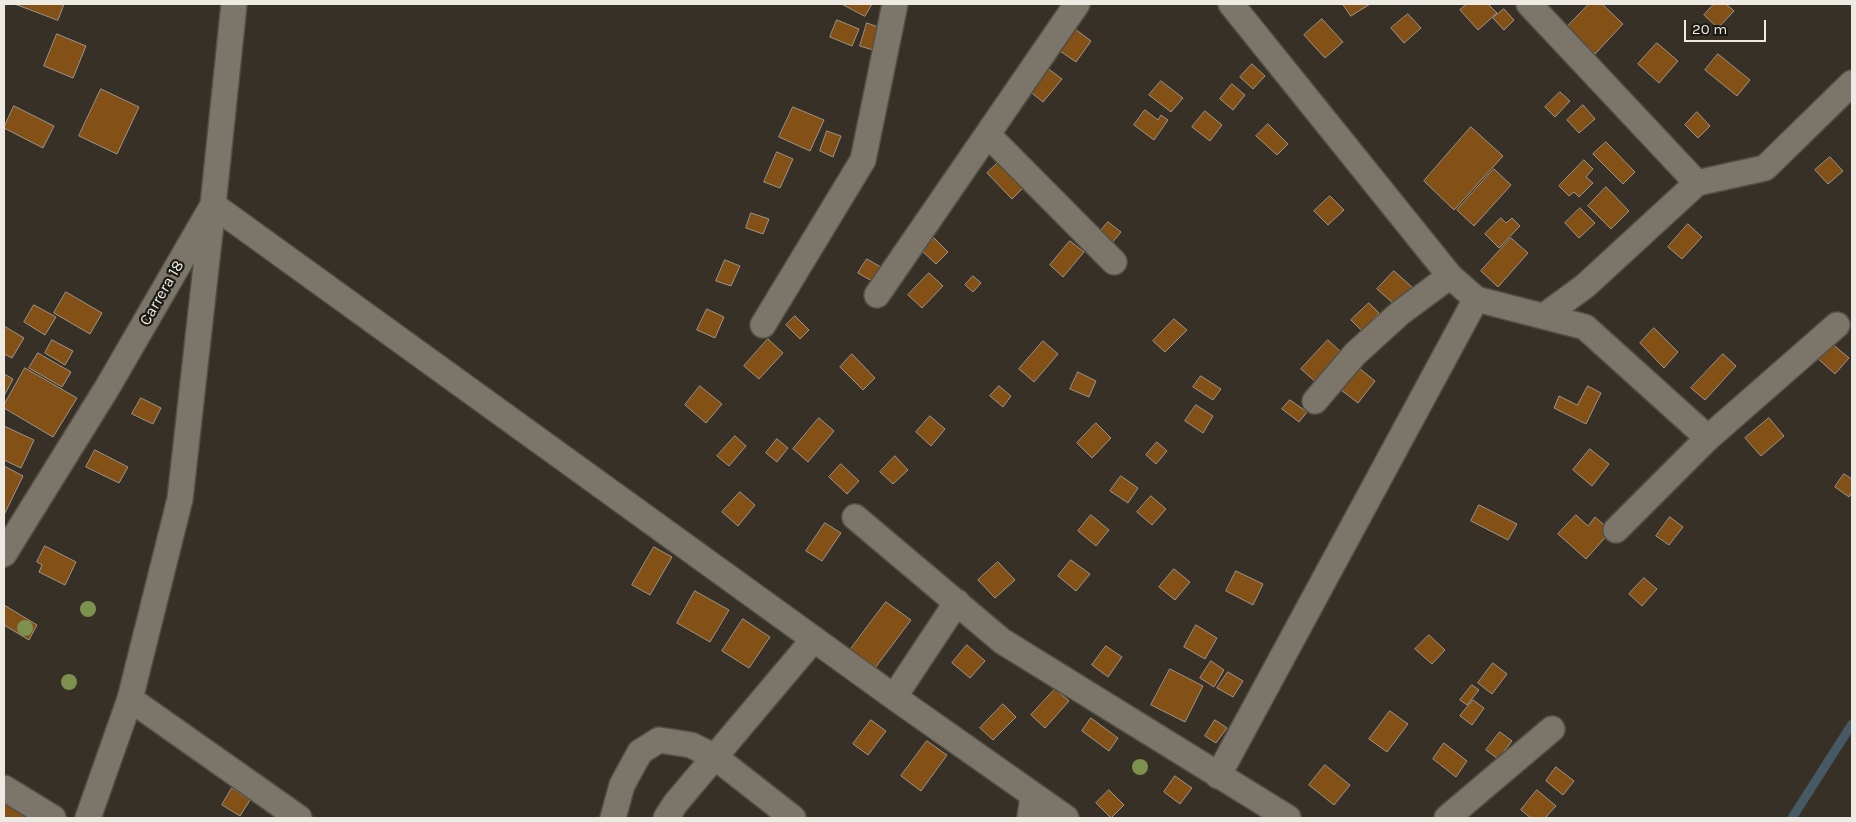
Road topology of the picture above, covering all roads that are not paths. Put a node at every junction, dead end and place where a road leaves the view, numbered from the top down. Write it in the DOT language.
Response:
graph roads {
  1 [pos="234,4"];
  2 [pos="895,4"];
  3 [pos="1077,4"];
  4 [pos="1231,4"];
  5 [pos="1529,4"];
  6 [pos="1852,83"];
  7 [pos="988,135"];
  8 [pos="1697,183"];
  9 [pos="213,205"];
  10 [pos="1114,262"];
  11 [pos="1450,276"];
  12 [pos="877,295"];
  13 [pos="1476,299"];
  14 [pos="1544,316"];
  15 [pos="763,325"];
  16 [pos="1837,325"];
  17 [pos="1315,401"];
  18 [pos="1708,438"];
  19 [pos="855,517"];
  20 [pos="1616,530"];
  21 [pos="4,554"];
  22 [pos="957,602"];
  23 [pos="814,639"];
  24 [pos="894,697"];
  25 [pos="130,699"];
  26 [pos="1552,729"];
  27 [pos="714,757"];
  28 [pos="1218,776"];
  29 [pos="4,788"];
  30 [pos="1032,807"];
  31 [pos="52,818"];
  32 [pos="88,818"];
  33 [pos="299,818"];
  34 [pos="613,818"];
  35 [pos="666,818"];
  36 [pos="793,818"];
  37 [pos="1066,818"];
  38 [pos="1288,818"];
  39 [pos="1447,818"];
  1 -- 9 [label="street, Carrera 18"];
  2 -- 15 [label="street"];
  3 -- 7 [label="street"];
  4 -- 11 [label="street"];
  5 -- 8 [label="street"];
  6 -- 8 [label="street"];
  7 -- 10 [label="street"];
  7 -- 12 [label="street"];
  8 -- 14 [label="street"];
  9 -- 21 [label="street, Carrera 18"];
  9 -- 23 [label="street"];
  9 -- 25 [label="street"];
  11 -- 13 [label="street"];
  11 -- 17 [label="street"];
  13 -- 14 [label="street"];
  13 -- 28 [label="street"];
  14 -- 18 [label="street"];
  16 -- 18 [label="street"];
  18 -- 20 [label="street"];
  19 -- 22 [label="street"];
  22 -- 24 [label="street"];
  22 -- 28 [label="street"];
  23 -- 24 [label="street"];
  23 -- 27 [label="street"];
  24 -- 30 [label="street"];
  25 -- 32 [label="street"];
  25 -- 33 [label="street"];
  26 -- 39 [label="street"];
  27 -- 34 [label="street"];
  27 -- 35 [label="street"];
  27 -- 36 [label="street"];
  28 -- 38 [label="street"];
  29 -- 31 [label="street"];
  30 -- 37 [label="street"];
}
